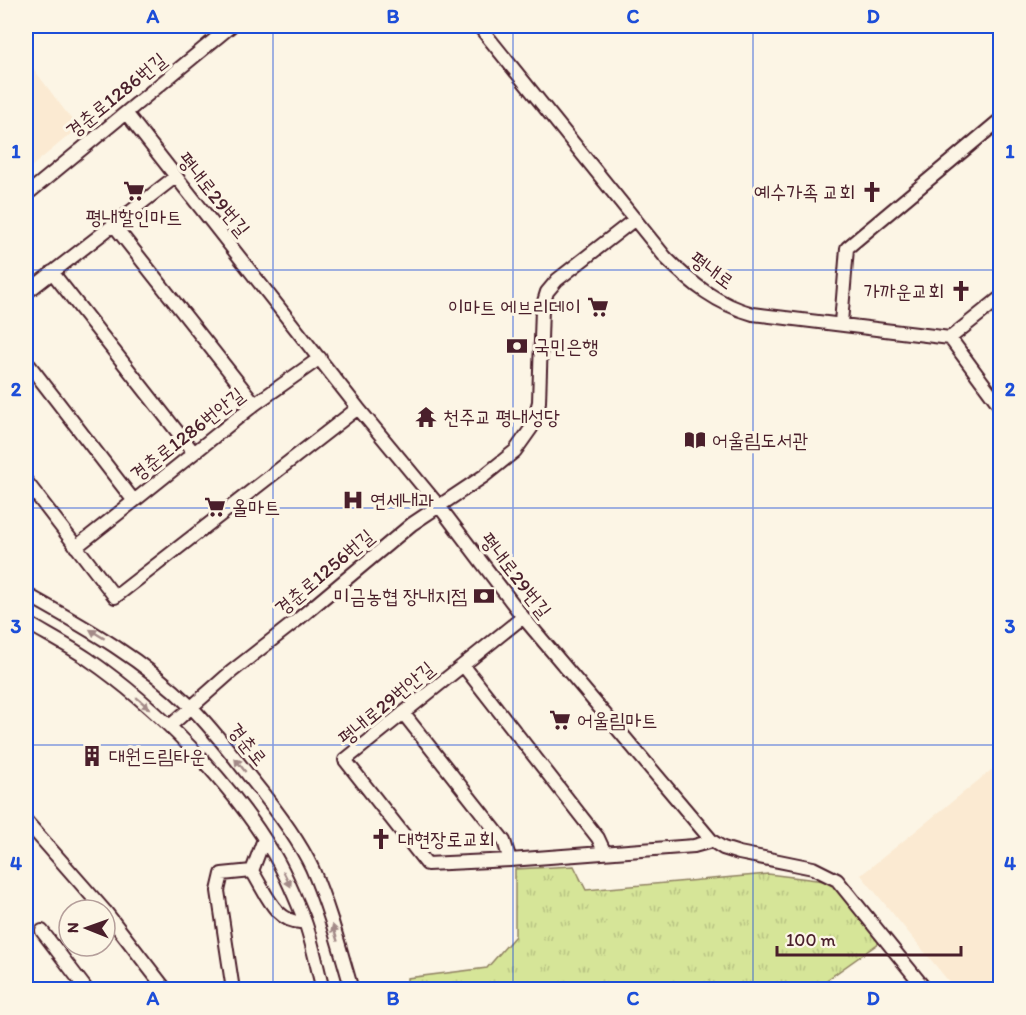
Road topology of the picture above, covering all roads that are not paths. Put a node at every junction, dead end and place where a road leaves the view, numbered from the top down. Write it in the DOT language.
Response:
graph roads {
  1 [pos="231,26"];
  2 [pos="479,26"];
  3 [pos="126,113"];
  4 [pos="1000,120"];
  5 [pos="175,177"];
  6 [pos="26,195"];
  7 [pos="634,219"];
  8 [pos="113,224"];
  9 [pos="52,272"];
  10 [pos="26,293"];
  11 [pos="1000,298"];
  12 [pos="841,323"];
  13 [pos="950,338"];
  14 [pos="320,358"];
  15 [pos="26,361"];
  16 [pos="255,404"];
  17 [pos="1000,406"];
  18 [pos="358,408"];
  19 [pos="194,453"];
  20 [pos="26,481"];
  21 [pos="134,501"];
  22 [pos="439,506"];
  23 [pos="76,547"];
  24 [pos="26,594"];
  25 [pos="523,617"];
  26 [pos="26,622"];
  27 [pos="463,665"];
  28 [pos="191,707"];
  29 [pos="403,713"];
  30 [pos="170,726"];
  31 [pos="26,821"];
  32 [pos="264,839"];
  33 [pos="712,841"];
  34 [pos="604,851"];
  35 [pos="510,860"];
  36 [pos="252,871"];
  37 [pos="94,898"];
  38 [pos="306,922"];
  39 [pos="117,926"];
  40 [pos="42,931"];
  41 [pos="87,990"];
  42 [pos="166,990"];
  43 [pos="233,990"];
  44 [pos="323,990"];
  45 [pos="352,990"];
  46 [pos="926,990"];
  1 -- 3 [label="street, 경춘로1286번길"];
  2 -- 7 [label="street, 평내로"];
  3 -- 5 [label="street, 평내로29번길"];
  3 -- 6 [label="street, 경춘로1286번길"];
  4 -- 12 [label="street"];
  5 -- 8 [label="street"];
  5 -- 14 [label="street, 평내로29번길"];
  7 -- 12 [label="street, 평내로"];
  7 -- 22 [label="street, 경춘로1256번길"];
  8 -- 9 [label="street"];
  8 -- 16 [label="street"];
  9 -- 10 [label="street"];
  9 -- 19 [label="street"];
  11 -- 13 [label="street"];
  12 -- 13 [label="street, 평내로"];
  13 -- 17 [label="street"];
  14 -- 16 [label="street, 경춘로1286번안길"];
  14 -- 18 [label="street, 평내로29번길"];
  15 -- 21 [label="street, 경춘로1286번안길"];
  16 -- 19 [label="street, 경춘로1286번안길"];
  18 -- 22 [label="street, 평내로29번길"];
  18 -- 23 [label="street"];
  19 -- 21 [label="street, 경춘로1286번안길"];
  20 -- 23 [label="street"];
  21 -- 23 [label="street"];
  22 -- 25 [label="street, 평내로29번길"];
  22 -- 28 [label="street, 경춘로1256번길"];
  28 -- 24 [label="street, 경춘로, one-way"];
  25 -- 27 [label="street, 평내로29번안길"];
  25 -- 33 [label="street, 평내로29번길"];
  26 -- 30 [label="street, one-way"];
  27 -- 29 [label="street, 평내로29번안길"];
  27 -- 34 [label="street"];
  28 -- 30 [label="street, 경춘로1256번길"];
  45 -- 28 [label="street, 경춘로, one-way"];
  29 -- 35 [label="street"];
  29 -- 35 [label="street, 평내로29번안길"];
  30 -- 32 [label="street"];
  31 -- 37 [label="street"];
  32 -- 36 [label="street"];
  32 -- 38 [label="street, one-way"];
  33 -- 34 [label="street, 평내로29번안길"];
  33 -- 46 [label="street, 평내로29번길"];
  34 -- 35 [label="street, 평내로29번안길"];
  36 -- 38 [label="street"];
  36 -- 43 [label="street"];
  38 -- 44 [label="street"];
  39 -- 42 [label="street"];
  40 -- 41 [label="street"];
}
